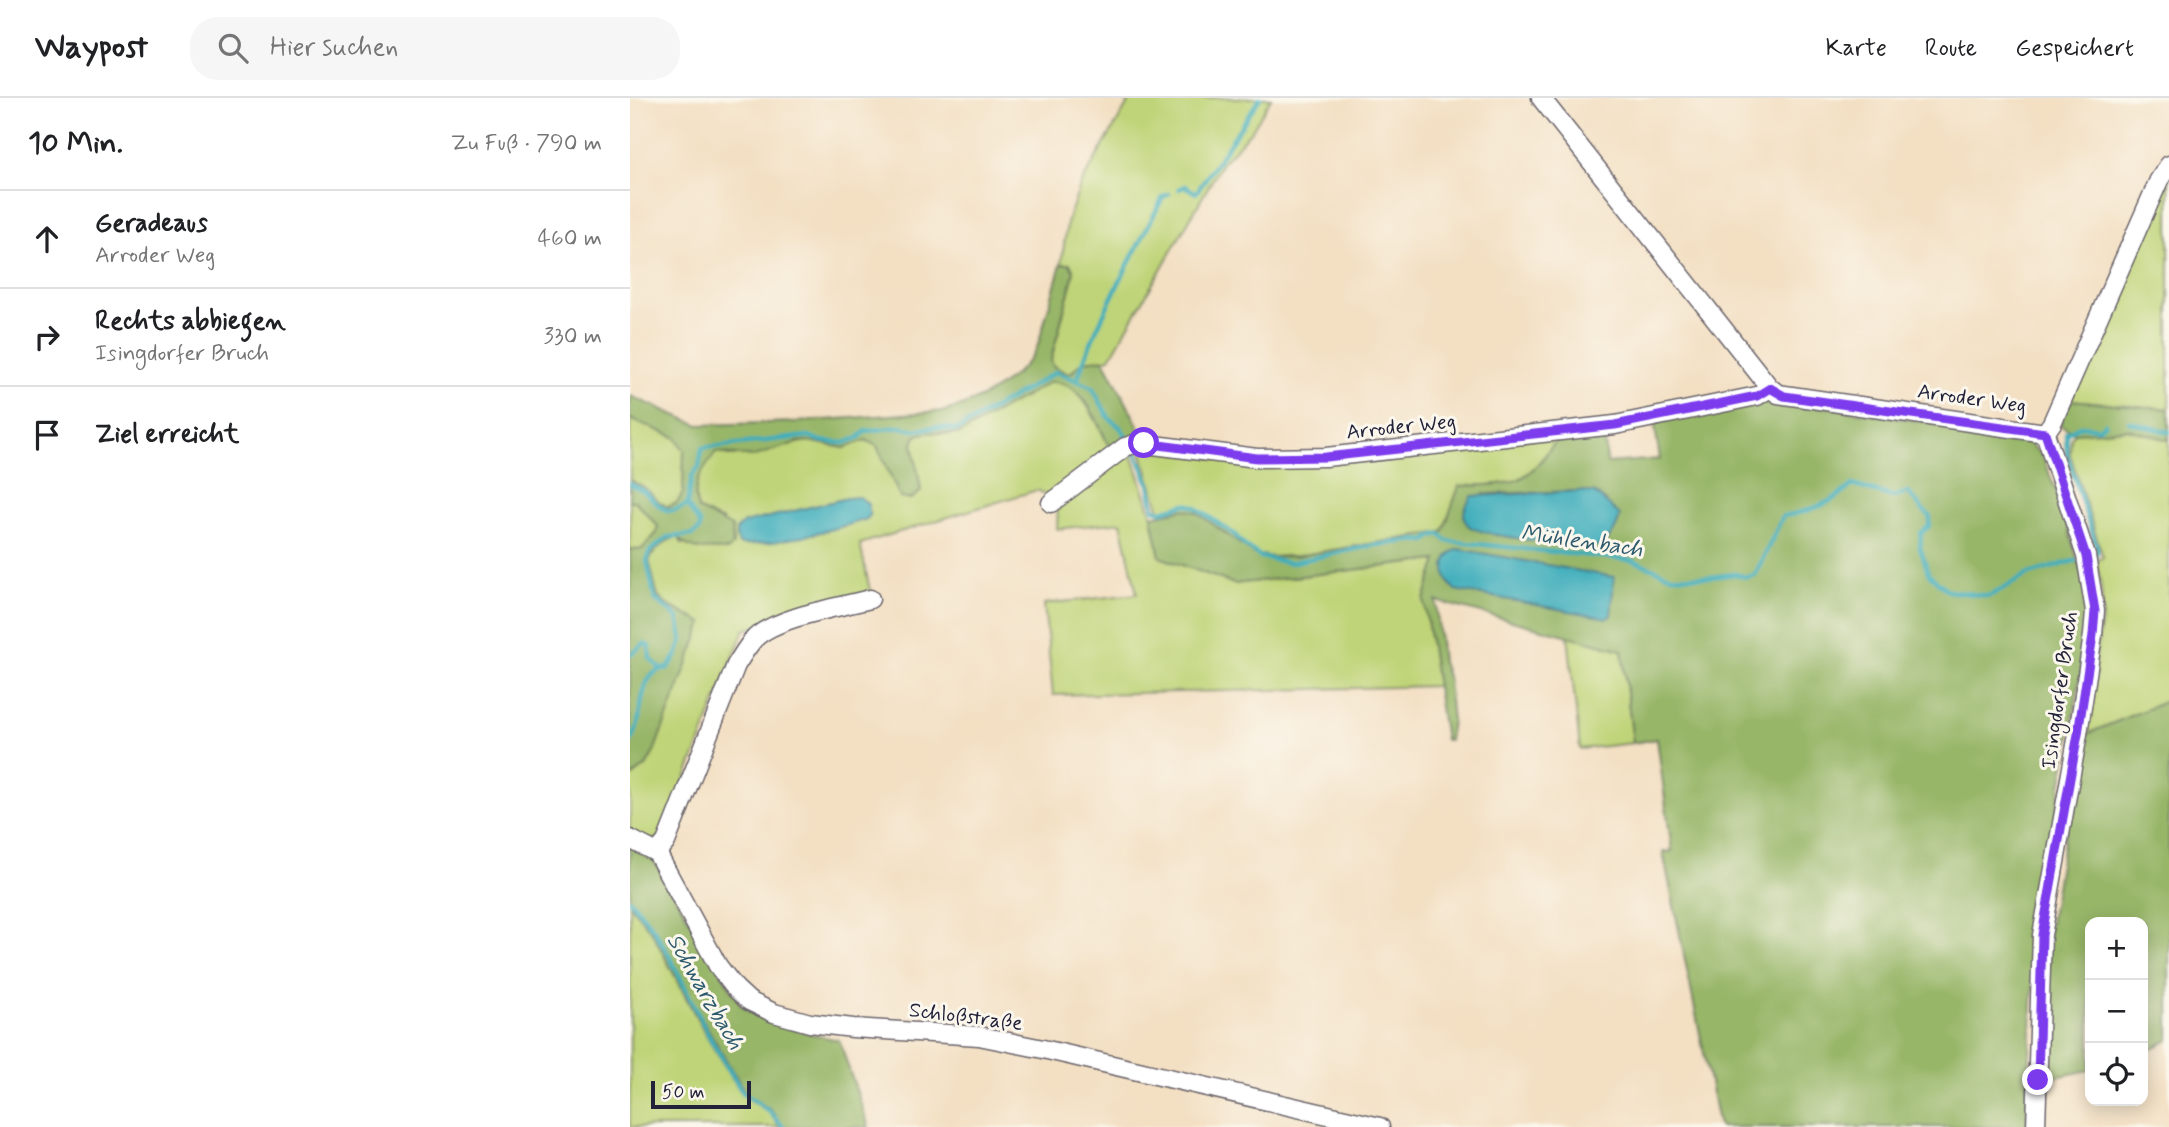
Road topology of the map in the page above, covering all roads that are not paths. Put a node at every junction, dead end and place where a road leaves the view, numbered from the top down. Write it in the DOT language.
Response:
graph roads {
  1 [pos="1541,98"];
  2 [pos="2169,166"];
  3 [pos="1770,388"];
  4 [pos="2045,433"];
  5 [pos="1051,503"];
  6 [pos="870,599"];
  7 [pos="630,839"];
  8 [pos="657,853"];
  9 [pos="1380,1127"];
  10 [pos="2036,1127"];
  1 -- 3 [label="street"];
  2 -- 4 [label="street"];
  3 -- 4 [label="street, Arroder Weg"];
  3 -- 5 [label="street, Arroder Weg"];
  4 -- 10 [label="street, Isingdorfer Bruch"];
  6 -- 8 [label="street"];
  7 -- 8 [label="street"];
  8 -- 9 [label="street, Schloßstraße"];
}
